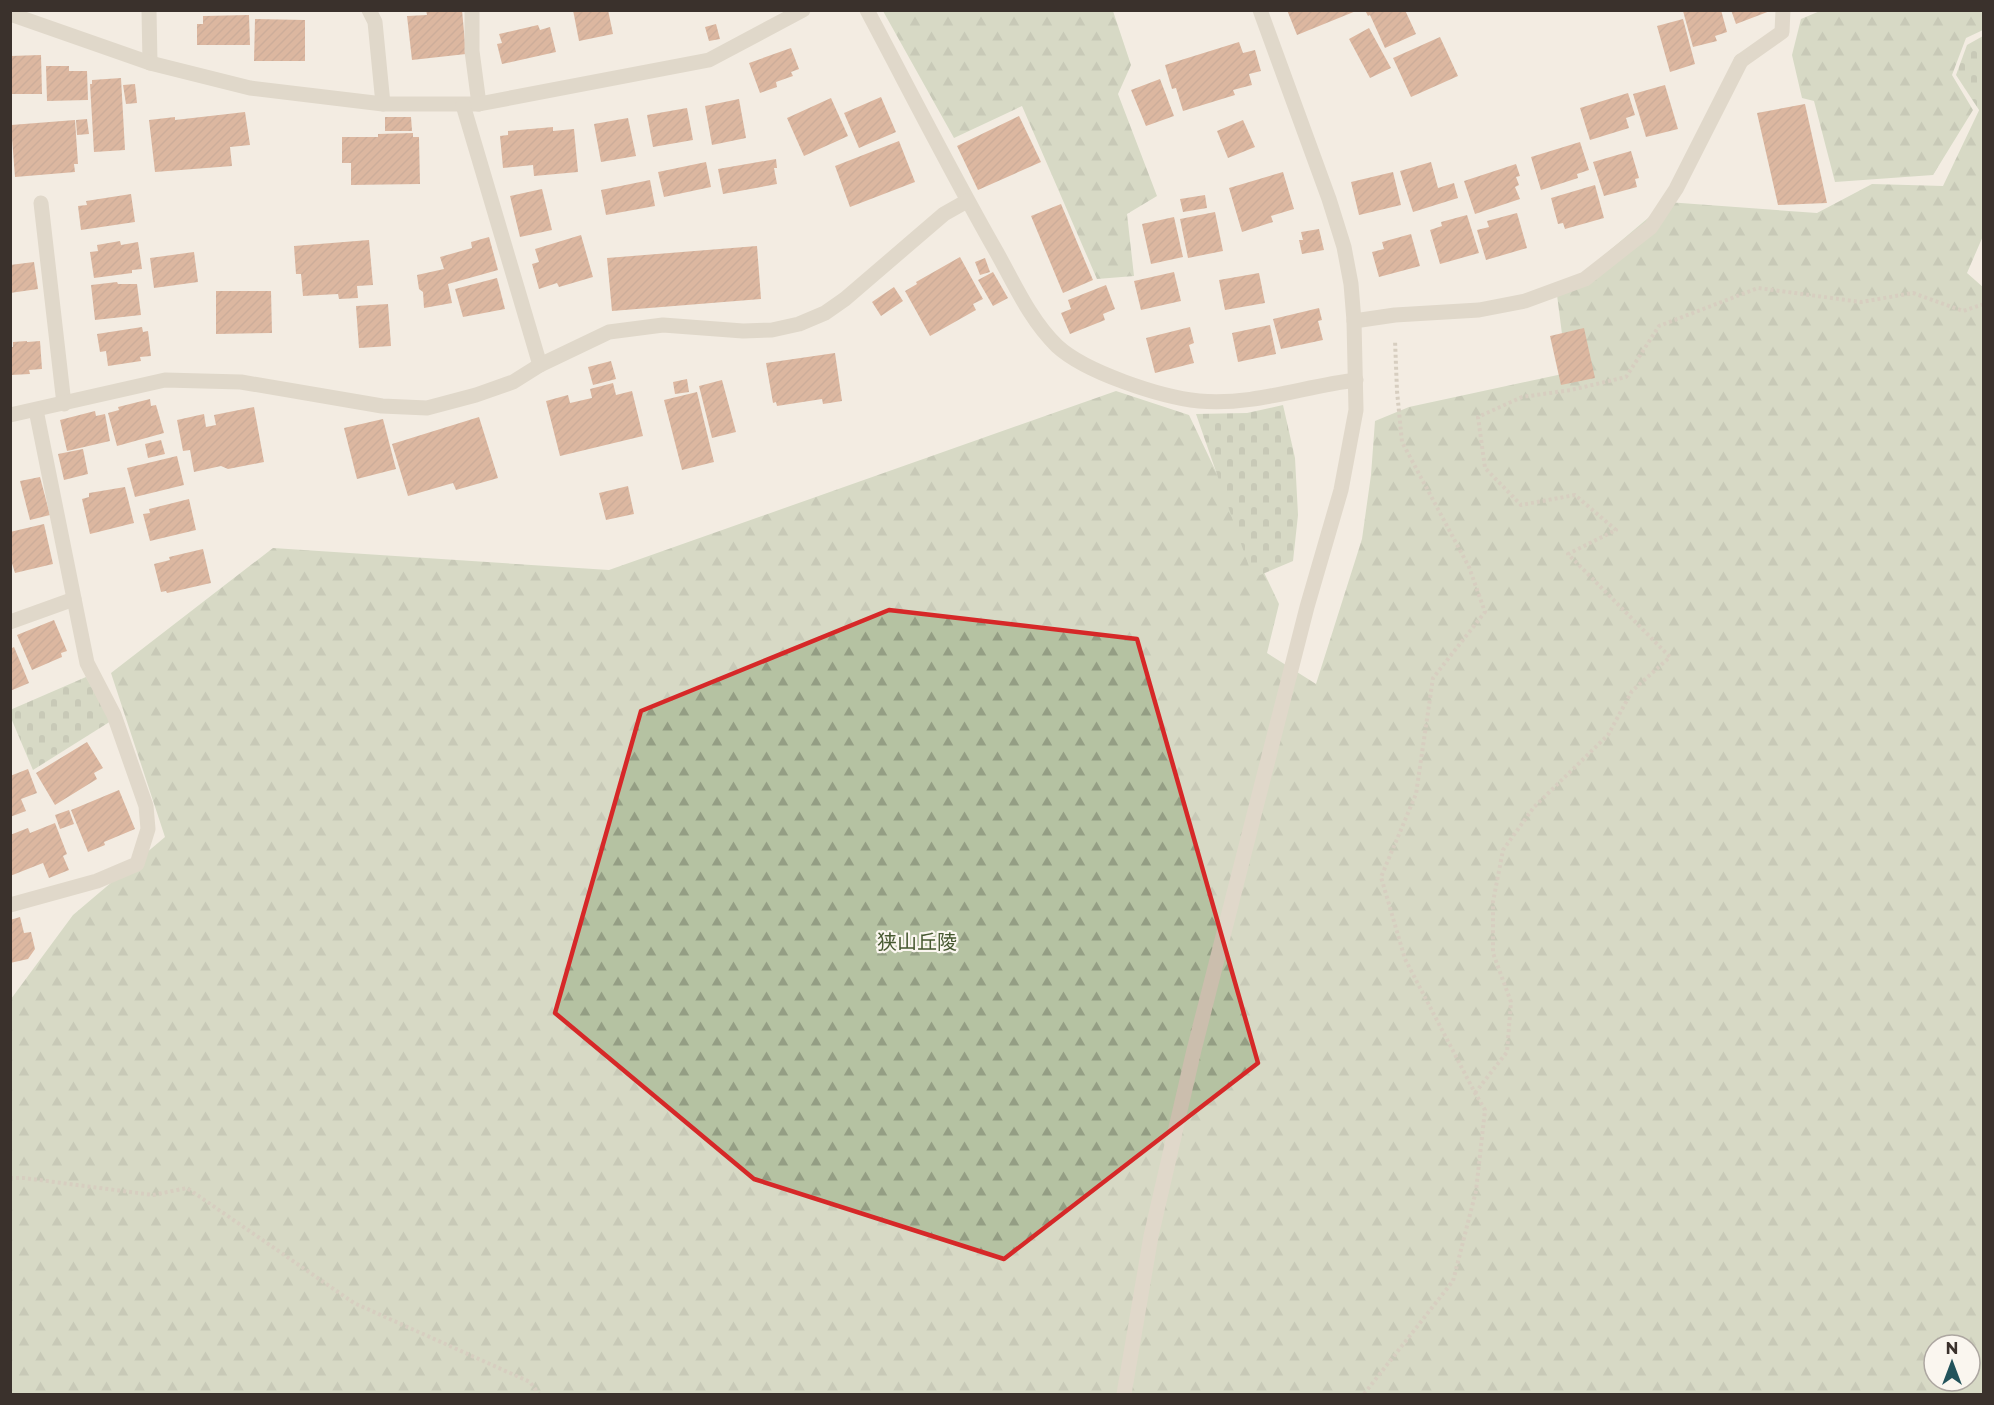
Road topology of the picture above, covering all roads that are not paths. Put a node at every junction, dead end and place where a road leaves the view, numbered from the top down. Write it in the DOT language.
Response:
graph roads {
  1 [pos="149,10"];
  2 [pos="369,10"];
  3 [pos="472,10"];
  4 [pos="803,10"];
  5 [pos="867,10"];
  6 [pos="1260,10"];
  7 [pos="1783,10"];
  8 [pos="10,14"];
  9 [pos="150,63"];
  10 [pos="383,104"];
  11 [pos="479,104"];
  12 [pos="463,105"];
  13 [pos="967,201"];
  14 [pos="41,203"];
  15 [pos="1354,321"];
  16 [pos="540,365"];
  17 [pos="1356,380"];
  18 [pos="64,404"];
  19 [pos="36,410"];
  20 [pos="10,415"];
  21 [pos="74,599"];
  22 [pos="10,622"];
  23 [pos="11,904"];
  24 [pos="1124,1395"];
  1 -- 9 [label="street"];
  2 -- 10 [label="street"];
  3 -- 11 [label="street"];
  4 -- 11 [label="street"];
  5 -- 13 [label="street"];
  6 -- 15 [label="street"];
  7 -- 15 [label="street"];
  8 -- 9 [label="street"];
  9 -- 10 [label="street"];
  10 -- 12 [label="street"];
  11 -- 12 [label="street"];
  12 -- 16 [label="street"];
  13 -- 16 [label="street"];
  13 -- 17 [label="street"];
  14 -- 18 [label="street"];
  15 -- 17 [label="street"];
  16 -- 18 [label="street"];
  17 -- 24 [label="street"];
  18 -- 19 [label="street"];
  19 -- 20 [label="street"];
  19 -- 21 [label="street"];
  21 -- 22 [label="street"];
  21 -- 23 [label="street"];
}
